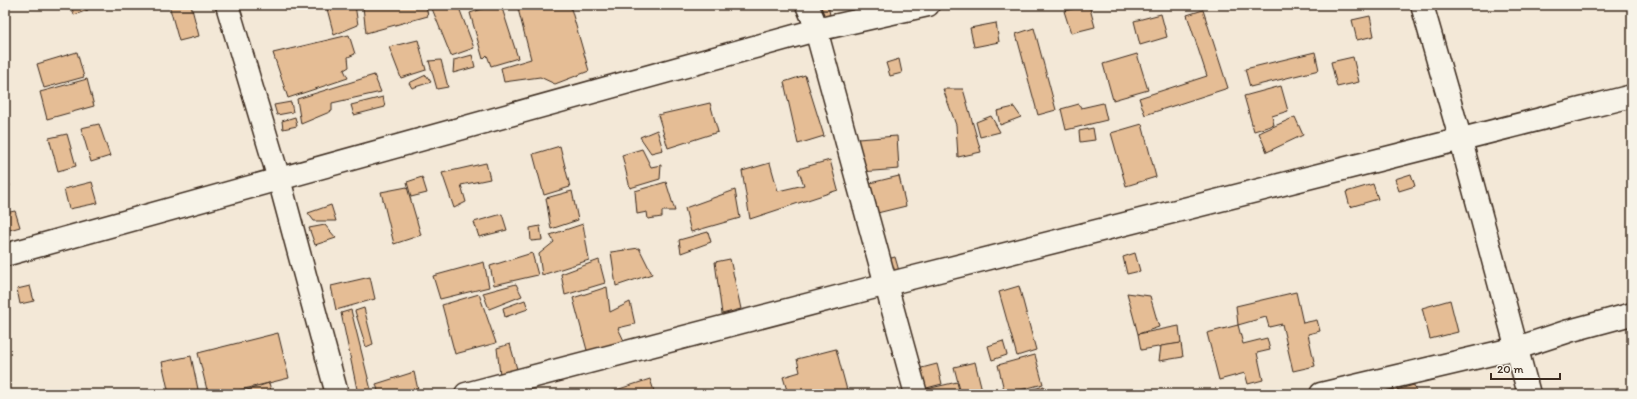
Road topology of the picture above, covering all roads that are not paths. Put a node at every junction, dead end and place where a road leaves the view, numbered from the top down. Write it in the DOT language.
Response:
graph roads {
  1 [pos="227,5"];
  2 [pos="807,5"];
  3 [pos="928,5"];
  4 [pos="1422,5"];
  5 [pos="816,30"];
  6 [pos="1632,96"];
  7 [pos="1461,141"];
  8 [pos="279,179"];
  9 [pos="5,255"];
  10 [pos="887,284"];
  11 [pos="1632,314"];
  12 [pos="1517,348"];
  13 [pos="338,394"];
  14 [pos="466,394"];
  15 [pos="916,394"];
  16 [pos="1321,394"];
  17 [pos="1529,394"];
  1 -- 8 [label="street"];
  2 -- 5 [label="street"];
  3 -- 5 [label="street"];
  4 -- 7 [label="street"];
  5 -- 8 [label="street"];
  5 -- 10 [label="street"];
  6 -- 7 [label="street"];
  7 -- 10 [label="street"];
  7 -- 12 [label="street"];
  8 -- 9 [label="street"];
  8 -- 13 [label="street"];
  10 -- 14 [label="street"];
  10 -- 15 [label="street"];
  11 -- 12 [label="street"];
  12 -- 16 [label="street"];
  12 -- 17 [label="street"];
}
